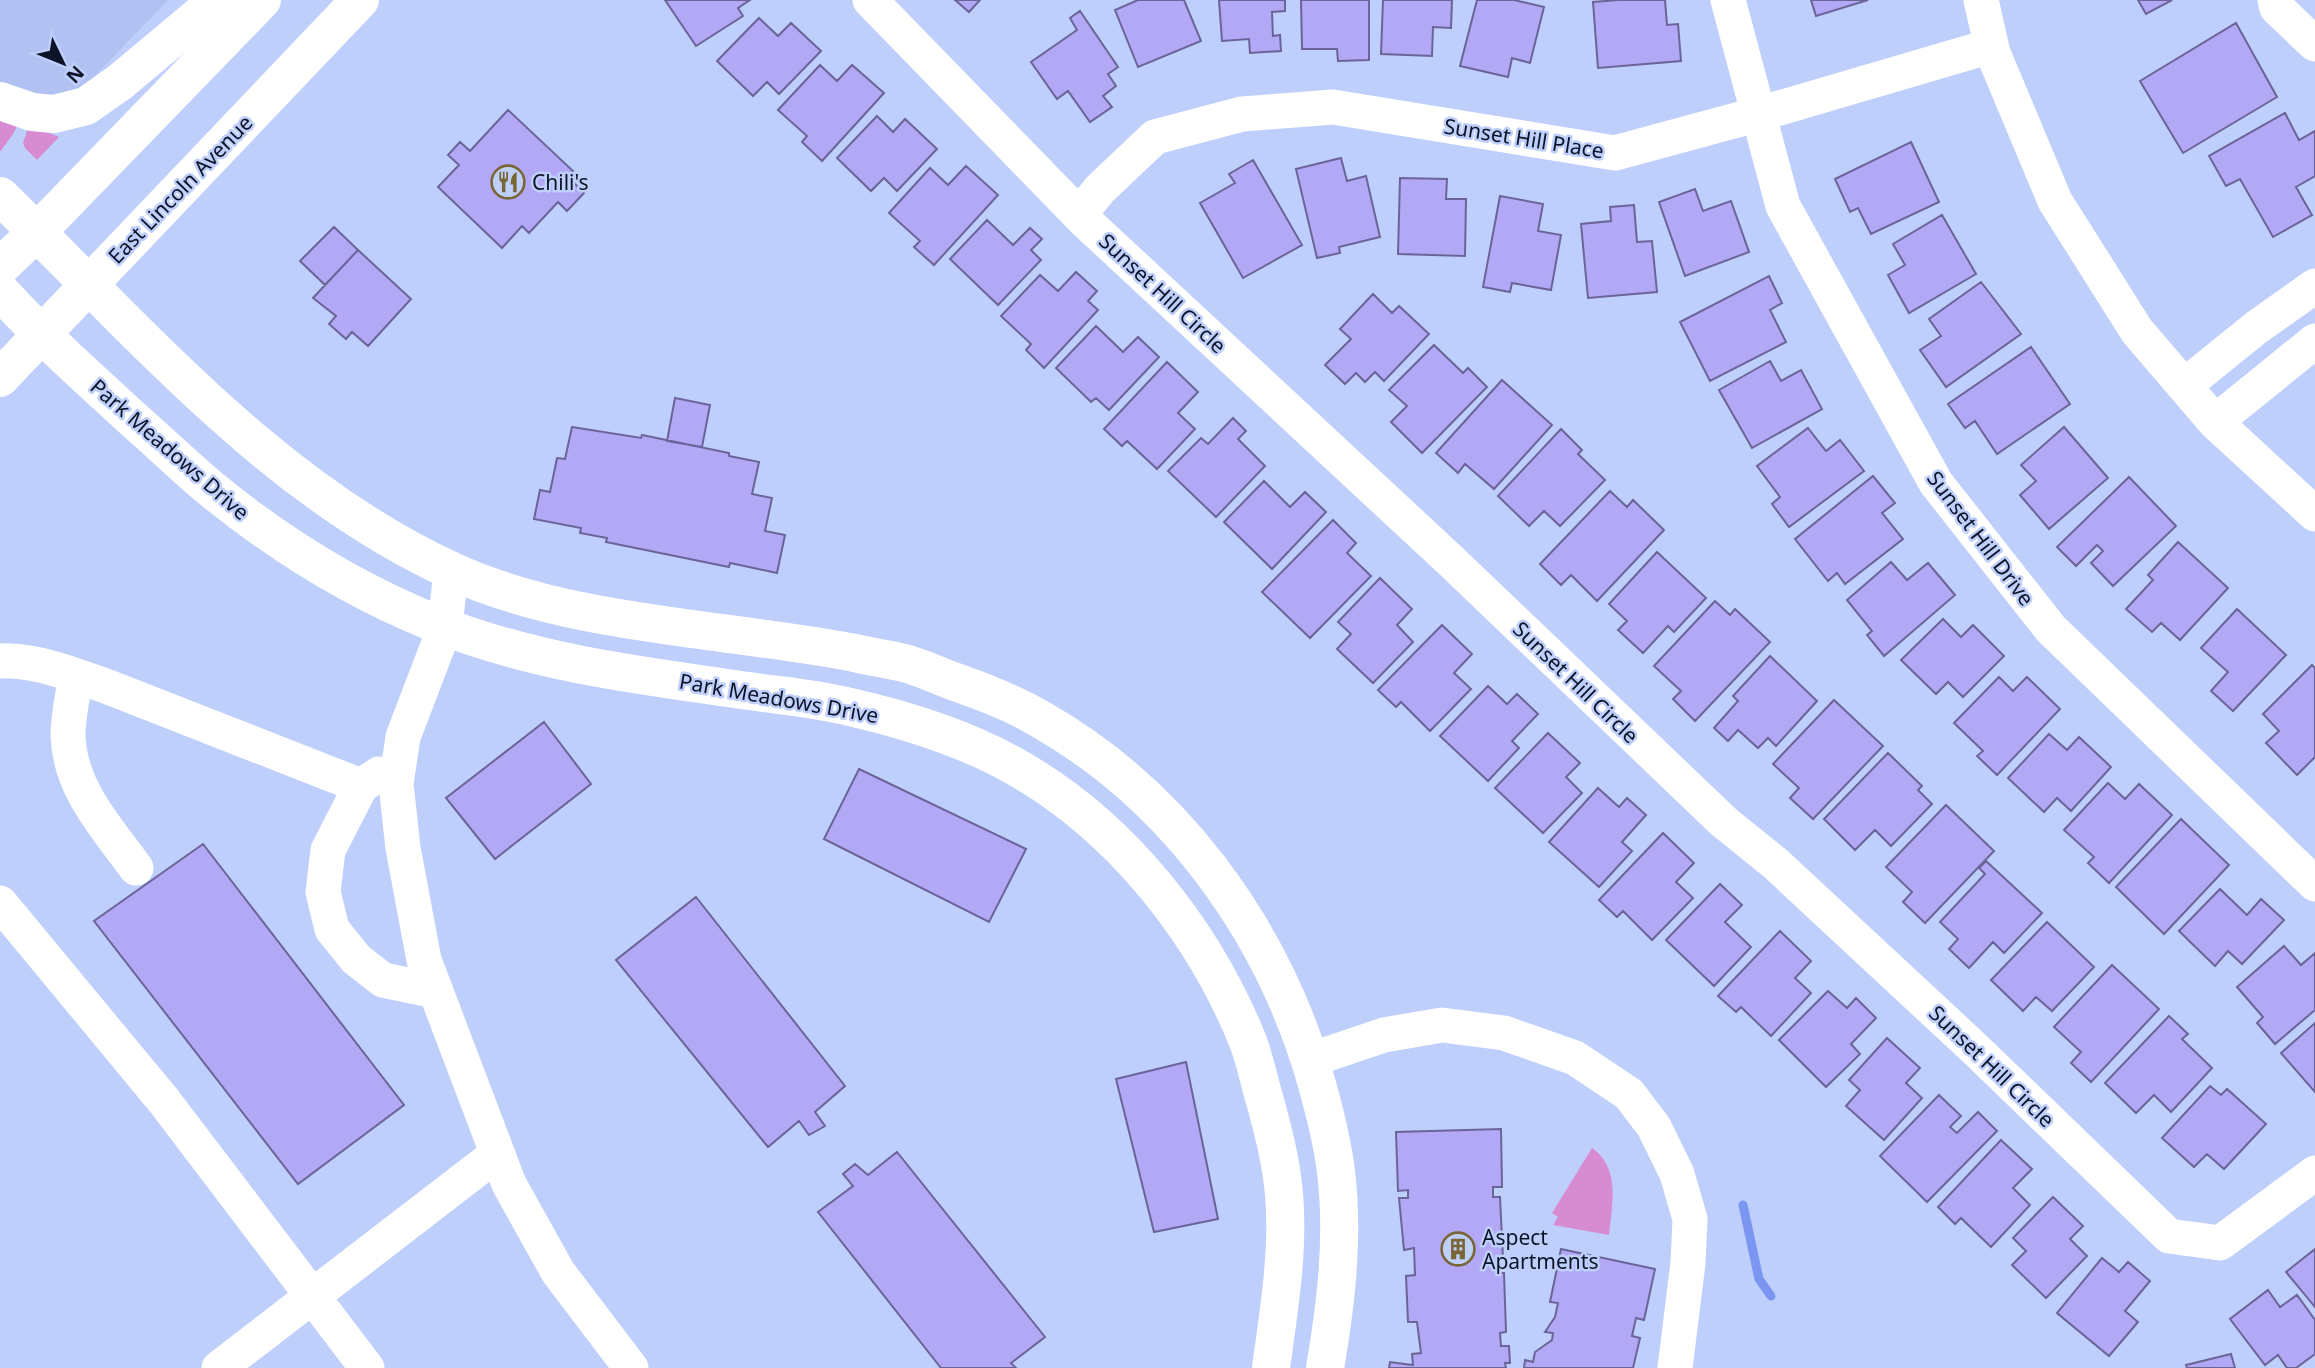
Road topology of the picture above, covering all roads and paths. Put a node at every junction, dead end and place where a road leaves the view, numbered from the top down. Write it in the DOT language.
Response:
graph roads {
  1 [pos="218,0"];
  2 [pos="262,0"];
  3 [pos="360,0"];
  4 [pos="870,0"];
  5 [pos="1728,0"];
  6 [pos="1981,0"];
  7 [pos="2276,0"];
  8 [pos="2315,44"];
  9 [pos="1991,46"];
  10 [pos="0,102"];
  11 [pos="1759,114"];
  12 [pos="0,196"];
  13 [pos="1079,215"];
  14 [pos="37,232"];
  15 [pos="0,267"];
  16 [pos="88,285"];
  17 [pos="2315,286"];
  18 [pos="0,291"];
  19 [pos="41,335"];
  20 [pos="2315,341"];
  21 [pos="0,378"];
  22 [pos="2184,386"];
  23 [pos="2214,422"];
  24 [pos="2315,514"];
  25 [pos="451,570"];
  26 [pos="444,627"];
  27 [pos="0,661"];
  28 [pos="76,676"];
  29 [pos="400,760"];
  30 [pos="360,786"];
  31 [pos="136,868"];
  32 [pos="2315,884"];
  33 [pos="0,903"];
  34 [pos="436,991"];
  35 [pos="1310,1059"];
  36 [pos="497,1154"];
  37 [pos="2315,1172"];
  38 [pos="313,1297"];
  39 [pos="219,1368"];
  40 [pos="367,1368"];
  41 [pos="631,1368"];
  42 [pos="1271,1368"];
  43 [pos="1325,1368"];
  44 [pos="1675,1368"];
  1 -- 10 [label="main road"];
  2 -- 14 [label="main road"];
  3 -- 16 [label="main road, East Lincoln Avenue"];
  4 -- 13 [label="street, Sunset Hill Circle"];
  5 -- 11 [label="street"];
  6 -- 9 [label="street"];
  7 -- 8 [label="street"];
  9 -- 11 [label="street, Sunset Hill Place"];
  9 -- 22 [label="street"];
  11 -- 13 [label="street, Sunset Hill Place"];
  11 -- 32 [label="street, Sunset Hill Drive"];
  12 -- 14 [label="main road"];
  13 -- 37 [label="street, Sunset Hill Circle"];
  14 -- 15 [label="main road"];
  14 -- 16 [label="main road"];
  16 -- 19 [label="main road, East Lincoln Avenue"];
  16 -- 25 [label="main road"];
  17 -- 22 [label="street"];
  18 -- 19 [label="main road, Park Meadows Drive"];
  19 -- 21 [label="main road, East Lincoln Avenue"];
  19 -- 26 [label="main road, Park Meadows Drive"];
  20 -- 23 [label="street"];
  22 -- 23 [label="street"];
  23 -- 24 [label="street"];
  25 -- 26 [label="street"];
  25 -- 35 [label="main road"];
  26 -- 29 [label="street"];
  26 -- 42 [label="main road, Park Meadows Drive"];
  27 -- 28 [label="street"];
  28 -- 30 [label="street"];
  28 -- 31 [label="street"];
  29 -- 30 [label="street"];
  29 -- 34 [label="street"];
  30 -- 34 [label="street"];
  33 -- 38 [label="street"];
  34 -- 36 [label="street"];
  35 -- 43 [label="main road"];
  35 -- 44 [label="street"];
  36 -- 38 [label="street"];
  36 -- 41 [label="street"];
  38 -- 39 [label="street"];
  38 -- 40 [label="street"];
}
